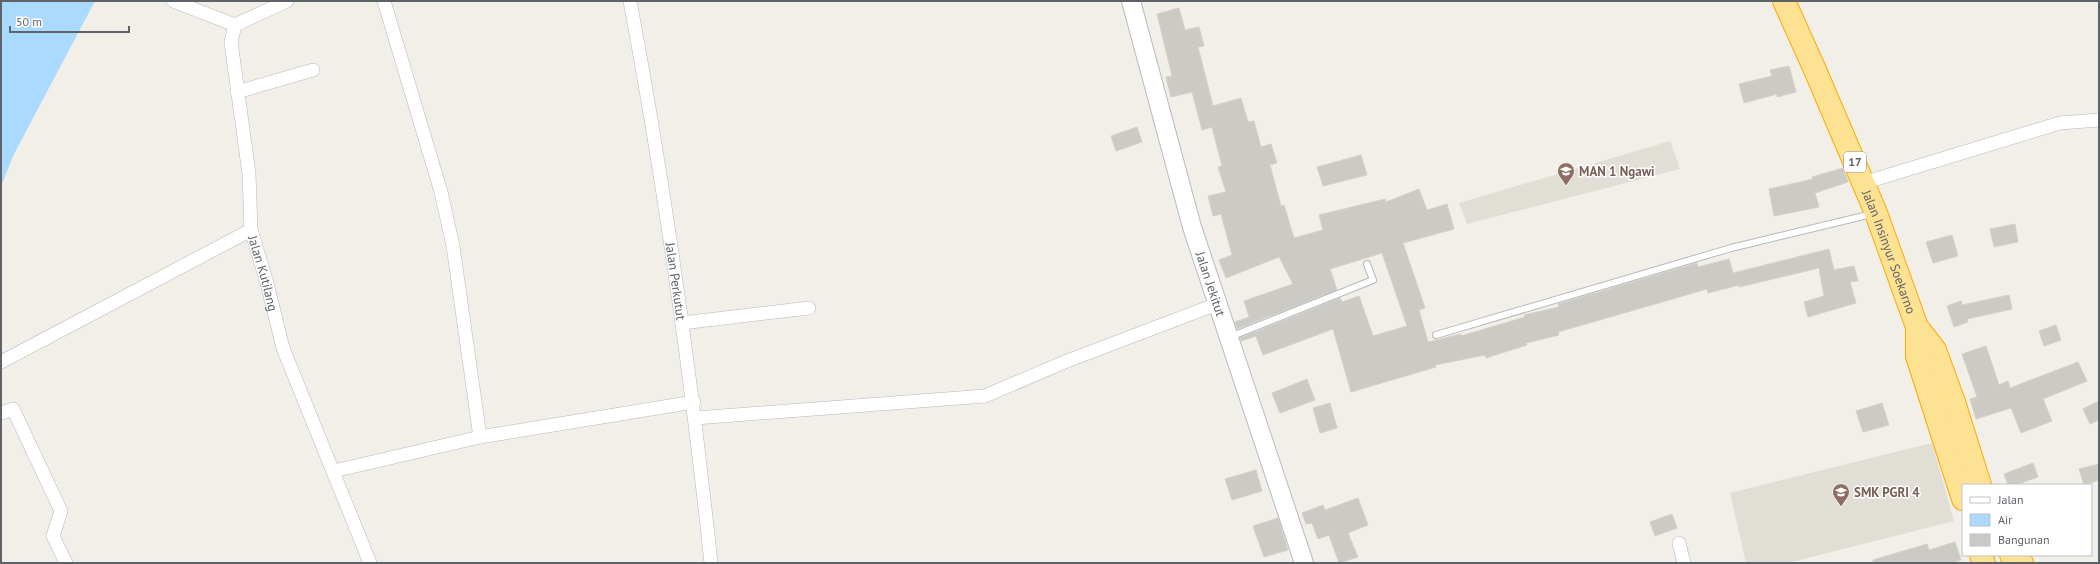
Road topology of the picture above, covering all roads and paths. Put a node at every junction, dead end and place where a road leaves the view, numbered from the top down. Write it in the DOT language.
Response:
graph roads {
  1 [pos="173,1"];
  2 [pos="287,1"];
  3 [pos="384,1"];
  4 [pos="630,1"];
  5 [pos="1131,1"];
  6 [pos="1784,1"];
  7 [pos="235,25"];
  8 [pos="313,70"];
  9 [pos="237,92"];
  10 [pos="2099,120"];
  11 [pos="1863,183"];
  12 [pos="1876,213"];
  13 [pos="250,230"];
  14 [pos="1367,264"];
  15 [pos="1217,304"];
  16 [pos="809,308"];
  17 [pos="682,323"];
  18 [pos="1917,327"];
  19 [pos="1436,335"];
  20 [pos="1228,338"];
  21 [pos="1,362"];
  22 [pos="694,402"];
  23 [pos="1,413"];
  24 [pos="695,418"];
  25 [pos="480,437"];
  26 [pos="334,471"];
  27 [pos="1980,484"];
  28 [pos="1962,496"];
  29 [pos="1679,544"];
  30 [pos="2012,556"];
  31 [pos="66,563"];
  32 [pos="370,563"];
  33 [pos="711,563"];
  34 [pos="1304,563"];
  35 [pos="1684,563"];
  36 [pos="2022,563"];
  1 -- 7 [label="street"];
  2 -- 7 [label="street"];
  3 -- 25 [label="street"];
  4 -- 17 [label="street, Jalan Perkutut"];
  5 -- 15 [label="street, Jalan Jekitut"];
  6 -- 11 [label="highway, Jalan Insinyur Soekarno / 17"];
  7 -- 9 [label="street, Jalan Kutilang"];
  8 -- 9 [label="street"];
  9 -- 13 [label="street, Jalan Kutilang"];
  10 -- 11 [label="street"];
  11 -- 12 [label="highway, Jalan Insinyur Soekarno / 17"];
  12 -- 18 [label="highway, Jalan Insinyur Soekarno / 17"];
  12 -- 19 [label="lane"];
  13 -- 21 [label="street"];
  13 -- 26 [label="street, Jalan Kutilang"];
  14 -- 20 [label="lane"];
  15 -- 20 [label="street, Jalan Jekitut"];
  15 -- 24 [label="street"];
  16 -- 17 [label="street"];
  17 -- 22 [label="street, Jalan Perkutut"];
  18 -- 27 [label="highway, Jalan Insinyur Soekarno / 17"];
  18 -- 28 [label="highway, Jalan Insinyur Soekarno / 17"];
  20 -- 34 [label="street, Jalan Jekitut"];
  22 -- 24 [label="street, Jalan Perkutut"];
  22 -- 25 [label="street"];
  23 -- 31 [label="street"];
  24 -- 33 [label="street, Jalan Perkutut"];
  25 -- 26 [label="street"];
  26 -- 32 [label="street, Jalan Kutilang"];
  29 -- 35 [label="street"];
  30 -- 36 [label="highway"];
}
